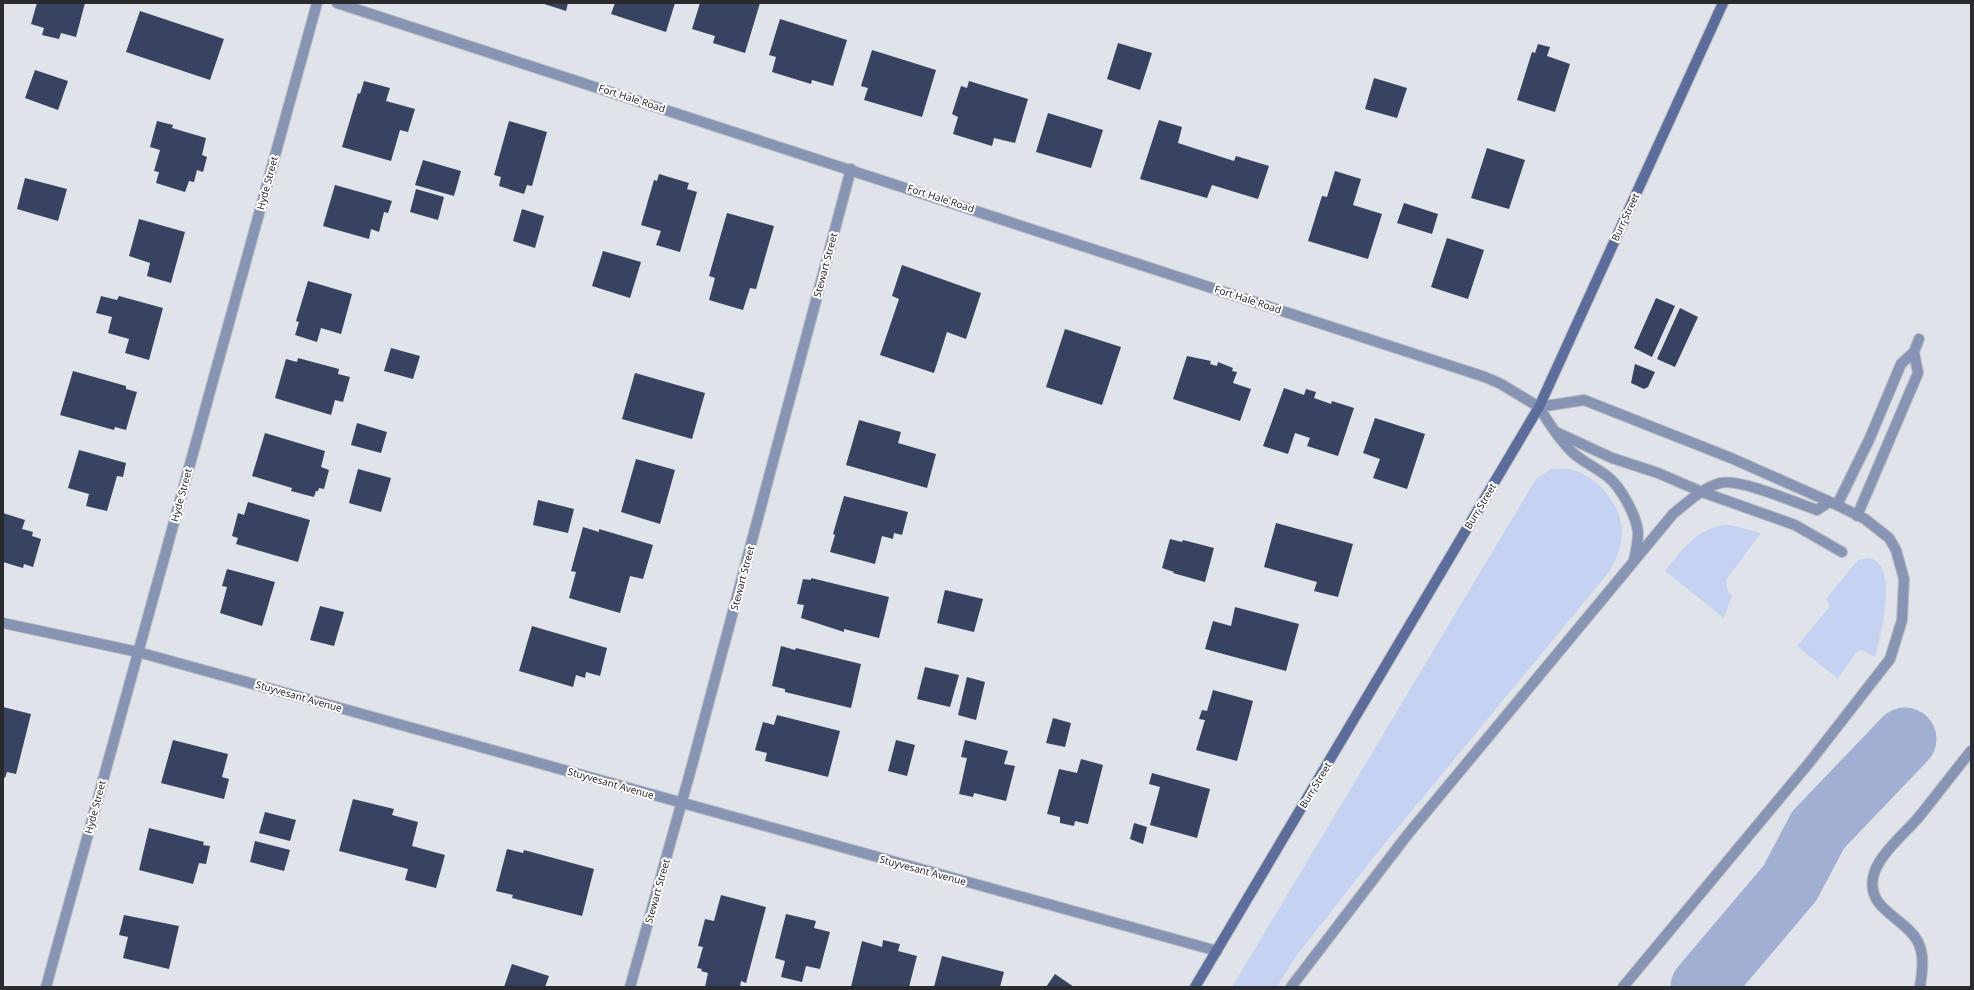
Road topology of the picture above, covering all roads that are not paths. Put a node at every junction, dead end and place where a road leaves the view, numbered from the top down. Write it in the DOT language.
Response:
graph roads {
  1 [pos="317,3"];
  2 [pos="337,3"];
  3 [pos="1723,3"];
  4 [pos="850,169"];
  5 [pos="1919,339"];
  6 [pos="1914,352"];
  7 [pos="1539,406"];
  8 [pos="1554,432"];
  9 [pos="1702,492"];
  10 [pos="1833,503"];
  11 [pos="1857,516"];
  12 [pos="1842,552"];
  13 [pos="1634,560"];
  14 [pos="3,623"];
  15 [pos="138,652"];
  16 [pos="1971,751"];
  17 [pos="682,803"];
  18 [pos="1217,951"];
  19 [pos="46,987"];
  20 [pos="630,987"];
  21 [pos="1195,987"];
  22 [pos="1291,987"];
  23 [pos="1623,987"];
  24 [pos="1920,987"];
  1 -- 15 [label="street, Hyde Street"];
  2 -- 4 [label="street, Fort Hale Road"];
  3 -- 7 [label="main road, Burr Street"];
  4 -- 7 [label="street, Fort Hale Road"];
  4 -- 17 [label="street, Stewart Street"];
  5 -- 6 [label="street"];
  6 -- 10 [label="street"];
  6 -- 11 [label="street"];
  7 -- 8 [label="street"];
  7 -- 10 [label="street"];
  7 -- 18 [label="main road, Burr Street"];
  8 -- 9 [label="street"];
  8 -- 13 [label="street"];
  9 -- 10 [label="street"];
  9 -- 12 [label="street"];
  9 -- 13 [label="street"];
  10 -- 11 [label="street"];
  11 -- 23 [label="street"];
  13 -- 22 [label="street"];
  14 -- 15 [label="street, Stuyvesant Avenue"];
  15 -- 17 [label="street, Stuyvesant Avenue"];
  15 -- 19 [label="street, Hyde Street"];
  16 -- 24 [label="street"];
  17 -- 18 [label="street, Stuyvesant Avenue"];
  17 -- 20 [label="street, Stewart Street"];
  18 -- 21 [label="main road, Burr Street"];
}
